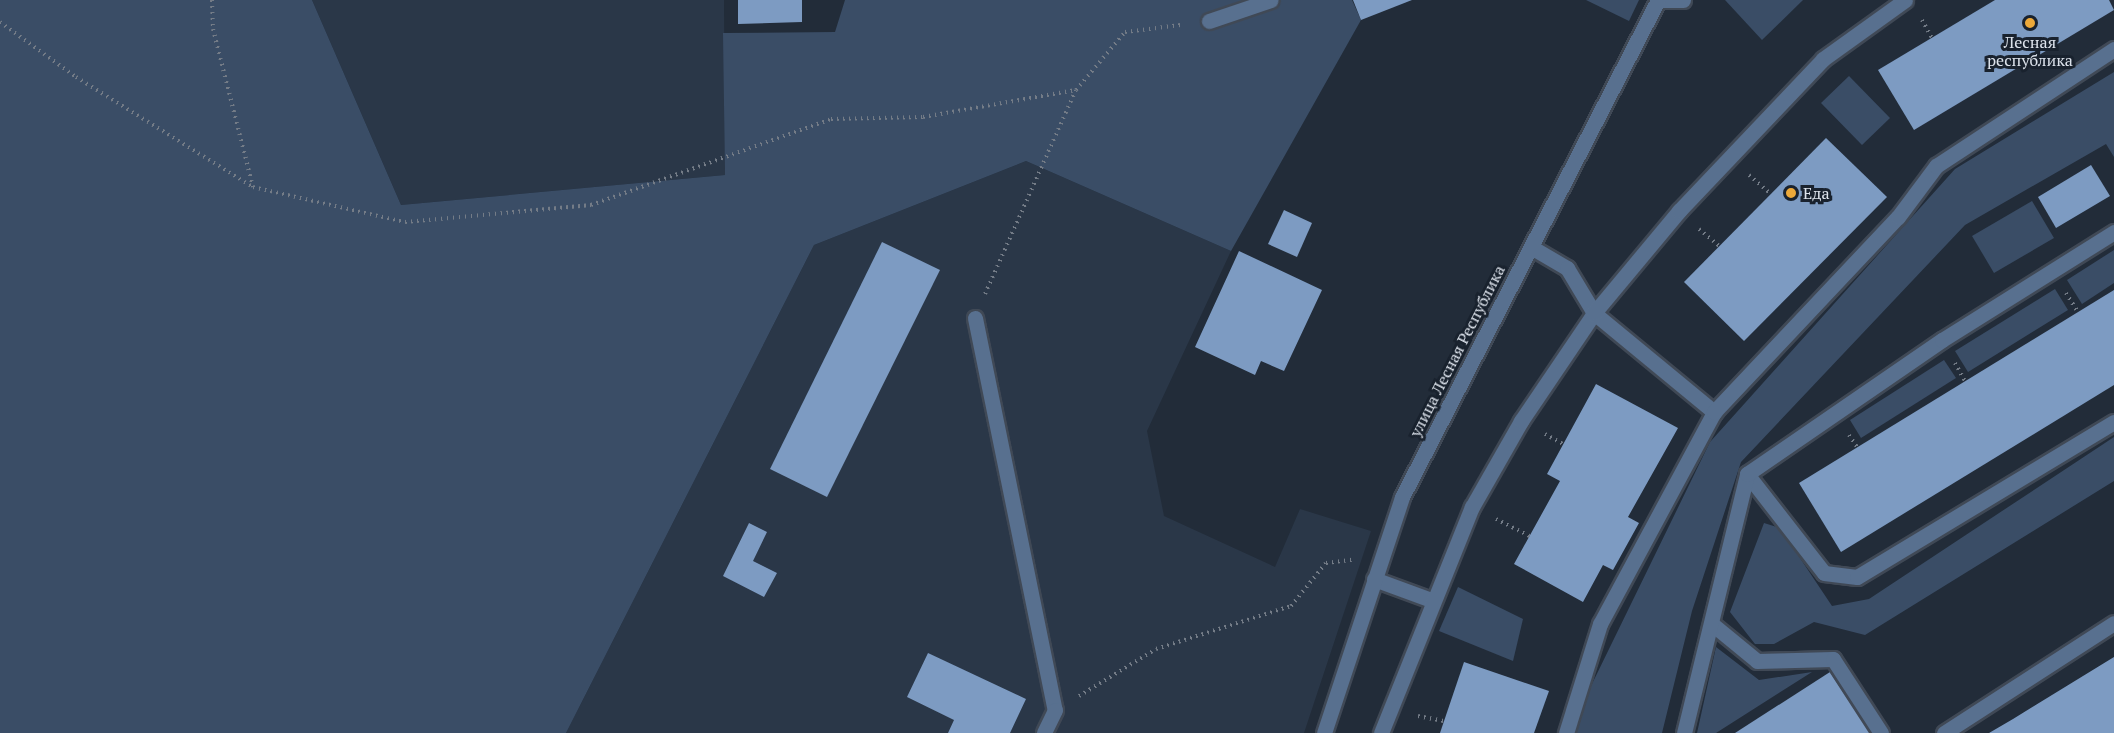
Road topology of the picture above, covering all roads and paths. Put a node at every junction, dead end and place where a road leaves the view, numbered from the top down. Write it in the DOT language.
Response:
graph roads {
  1 [pos="212,0"];
  2 [pos="1271,0"];
  3 [pos="1658,0"];
  4 [pos="1683,0"];
  5 [pos="1905,0"];
  6 [pos="1209,21"];
  7 [pos="0,22"];
  8 [pos="2114,49"];
  9 [pos="1076,90"];
  10 [pos="254,187"];
  11 [pos="2114,232"];
  12 [pos="1531,247"];
  13 [pos="1594,313"];
  14 [pos="975,318"];
  15 [pos="1714,412"];
  16 [pos="2114,422"];
  17 [pos="1747,474"];
  18 [pos="1472,507"];
  19 [pos="1530,537"];
  20 [pos="1381,556"];
  21 [pos="1374,579"];
  22 [pos="1431,600"];
  23 [pos="2114,623"];
  24 [pos="1712,624"];
  25 [pos="1055,710"];
  26 [pos="1044,733"];
  27 [pos="1324,733"];
  28 [pos="1381,733"];
  29 [pos="1566,733"];
  30 [pos="1684,733"];
  31 [pos="1881,733"];
  32 [pos="1944,733"];
  1 -- 10 [label="path"];
  2 -- 6 [label="street"];
  3 -- 4 [label="street"];
  3 -- 12 [label="street, улица Лесная Республика"];
  5 -- 13 [label="street"];
  6 -- 9 [label="path"];
  7 -- 10 [label="path"];
  8 -- 15 [label="street"];
  9 -- 10 [label="path"];
  9 -- 14 [label="path"];
  11 -- 17 [label="street"];
  12 -- 13 [label="street"];
  12 -- 20 [label="street, улица Лесная Республика"];
  13 -- 15 [label="street"];
  13 -- 18 [label="street"];
  14 -- 25 [label="street"];
  15 -- 29 [label="street"];
  16 -- 17 [label="street"];
  17 -- 24 [label="street"];
  18 -- 19 [label="path"];
  18 -- 22 [label="street"];
  20 -- 21 [label="street, улица Лесная Республика"];
  20 -- 25 [label="path"];
  21 -- 22 [label="street"];
  21 -- 27 [label="street, улица Лесная Республика"];
  22 -- 28 [label="street"];
  23 -- 32 [label="street"];
  24 -- 30 [label="street"];
  24 -- 31 [label="street"];
  25 -- 26 [label="street"];
}
